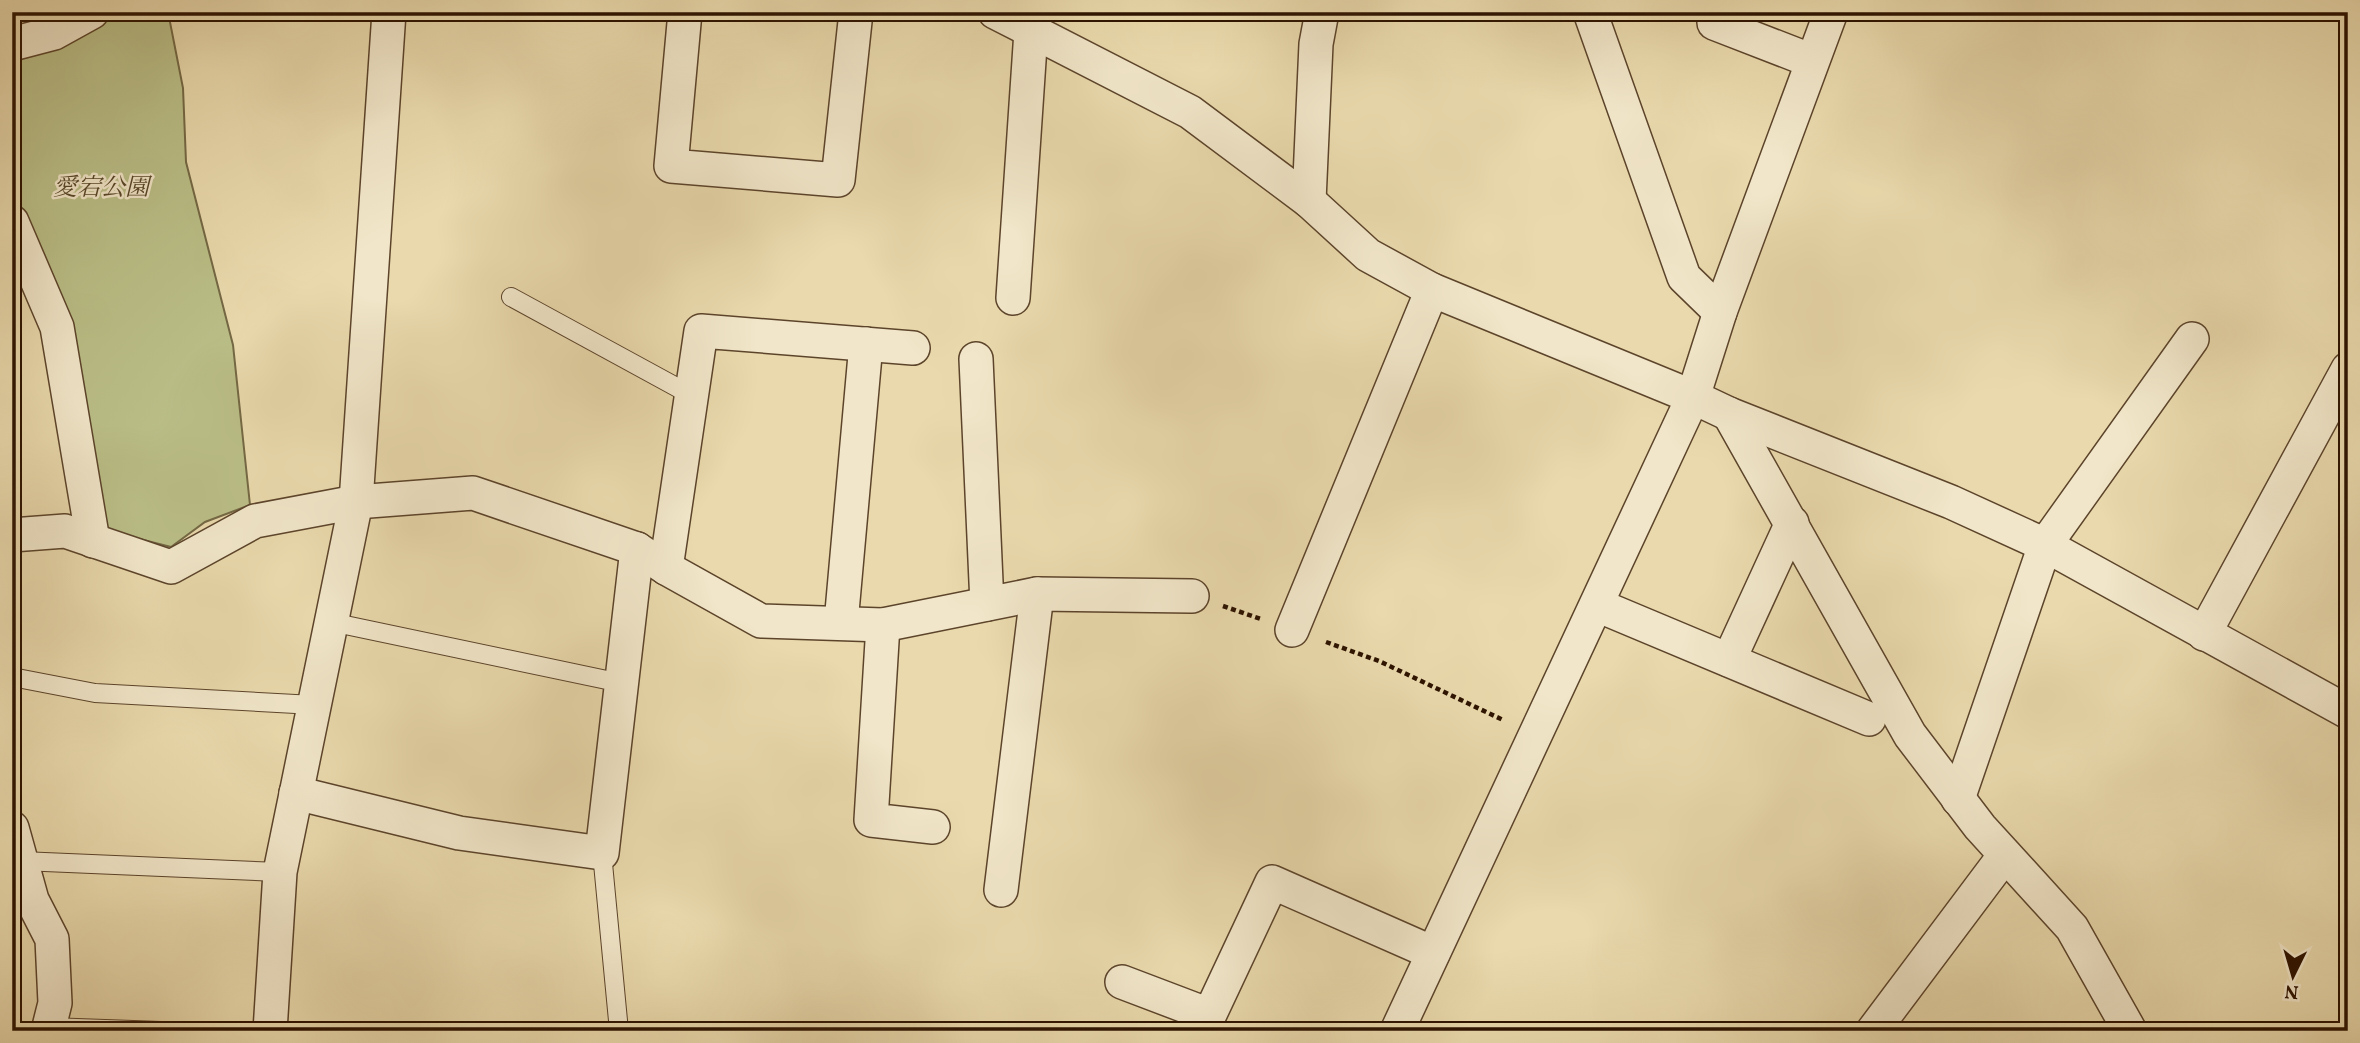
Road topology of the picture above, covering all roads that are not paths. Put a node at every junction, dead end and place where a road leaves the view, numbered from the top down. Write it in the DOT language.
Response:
graph roads {
  1 [pos="92,12"];
  2 [pos="389,12"];
  3 [pos="685,12"];
  4 [pos="856,12"];
  5 [pos="995,12"];
  6 [pos="1322,12"];
  7 [pos="1590,12"];
  8 [pos="1714,12"];
  9 [pos="1831,12"];
  10 [pos="1031,31"];
  11 [pos="12,44"];
  12 [pos="1812,61"];
  13 [pos="1308,201"];
  14 [pos="12,222"];
  15 [pos="1432,290"];
  16 [pos="511,297"];
  17 [pos="1013,298"];
  18 [pos="1720,312"];
  19 [pos="2192,339"];
  20 [pos="866,344"];
  21 [pos="914,348"];
  22 [pos="975,359"];
  23 [pos="2348,369"];
  24 [pos="691,395"];
  25 [pos="1693,397"];
  26 [pos="1729,414"];
  27 [pos="356,502"];
  28 [pos="1792,523"];
  29 [pos="12,535"];
  30 [pos="93,541"];
  31 [pos="2045,545"];
  32 [pos="637,549"];
  33 [pos="666,568"];
  34 [pos="1037,594"];
  35 [pos="1192,596"];
  36 [pos="987,604"];
  37 [pos="1597,605"];
  38 [pos="331,622"];
  39 [pos="841,623"];
  40 [pos="883,625"];
  41 [pos="1292,630"];
  42 [pos="2203,634"];
  43 [pos="1729,660"];
  44 [pos="12,677"];
  45 [pos="621,683"];
  46 [pos="314,705"];
  47 [pos="2348,712"];
  48 [pos="1869,719"];
  49 [pos="296,793"];
  50 [pos="1958,799"];
  51 [pos="933,827"];
  52 [pos="12,828"];
  53 [pos="602,853"];
  54 [pos="2005,855"];
  55 [pos="22,861"];
  56 [pos="280,872"];
  57 [pos="1001,890"];
  58 [pos="1433,953"];
  59 [pos="1122,982"];
  60 [pos="1205,1023"];
  61 [pos="48,1029"];
  62 [pos="161,1031"];
  63 [pos="270,1031"];
  64 [pos="619,1031"];
  65 [pos="1397,1031"];
  66 [pos="1873,1031"];
  67 [pos="2130,1031"];
  1 -- 11 [label="street"];
  2 -- 27 [label="street"];
  3 -- 4 [label="street"];
  5 -- 10 [label="street"];
  6 -- 13 [label="street"];
  7 -- 18 [label="street"];
  8 -- 12 [label="street"];
  9 -- 12 [label="street"];
  10 -- 13 [label="street"];
  10 -- 17 [label="street"];
  12 -- 18 [label="street"];
  13 -- 15 [label="street"];
  14 -- 30 [label="street"];
  15 -- 25 [label="street"];
  15 -- 41 [label="street"];
  16 -- 24 [label="lane"];
  18 -- 25 [label="street"];
  19 -- 31 [label="street"];
  20 -- 21 [label="street"];
  20 -- 24 [label="street"];
  20 -- 39 [label="street"];
  22 -- 36 [label="street"];
  23 -- 42 [label="street"];
  24 -- 33 [label="street"];
  25 -- 26 [label="street"];
  25 -- 37 [label="street"];
  26 -- 28 [label="street"];
  26 -- 31 [label="street"];
  27 -- 30 [label="street"];
  27 -- 32 [label="street"];
  27 -- 38 [label="street"];
  28 -- 43 [label="street"];
  28 -- 50 [label="street"];
  29 -- 30 [label="street"];
  31 -- 42 [label="street"];
  31 -- 50 [label="street"];
  32 -- 33 [label="street"];
  32 -- 45 [label="street"];
  33 -- 39 [label="street"];
  34 -- 35 [label="street"];
  34 -- 36 [label="street"];
  34 -- 57 [label="street"];
  36 -- 40 [label="street"];
  37 -- 43 [label="street"];
  37 -- 58 [label="street"];
  38 -- 45 [label="lane"];
  38 -- 46 [label="street"];
  39 -- 40 [label="street"];
  40 -- 51 [label="street"];
  42 -- 47 [label="street"];
  43 -- 48 [label="street"];
  44 -- 46 [label="lane"];
  45 -- 53 [label="street"];
  46 -- 49 [label="street"];
  49 -- 53 [label="street"];
  49 -- 56 [label="street"];
  50 -- 54 [label="street"];
  52 -- 55 [label="street"];
  53 -- 64 [label="lane"];
  54 -- 66 [label="street"];
  54 -- 67 [label="street"];
  55 -- 56 [label="lane"];
  55 -- 61 [label="street"];
  56 -- 63 [label="street"];
  58 -- 60 [label="street"];
  58 -- 65 [label="street"];
  59 -- 60 [label="street"];
  61 -- 62 [label="lane"];
}
